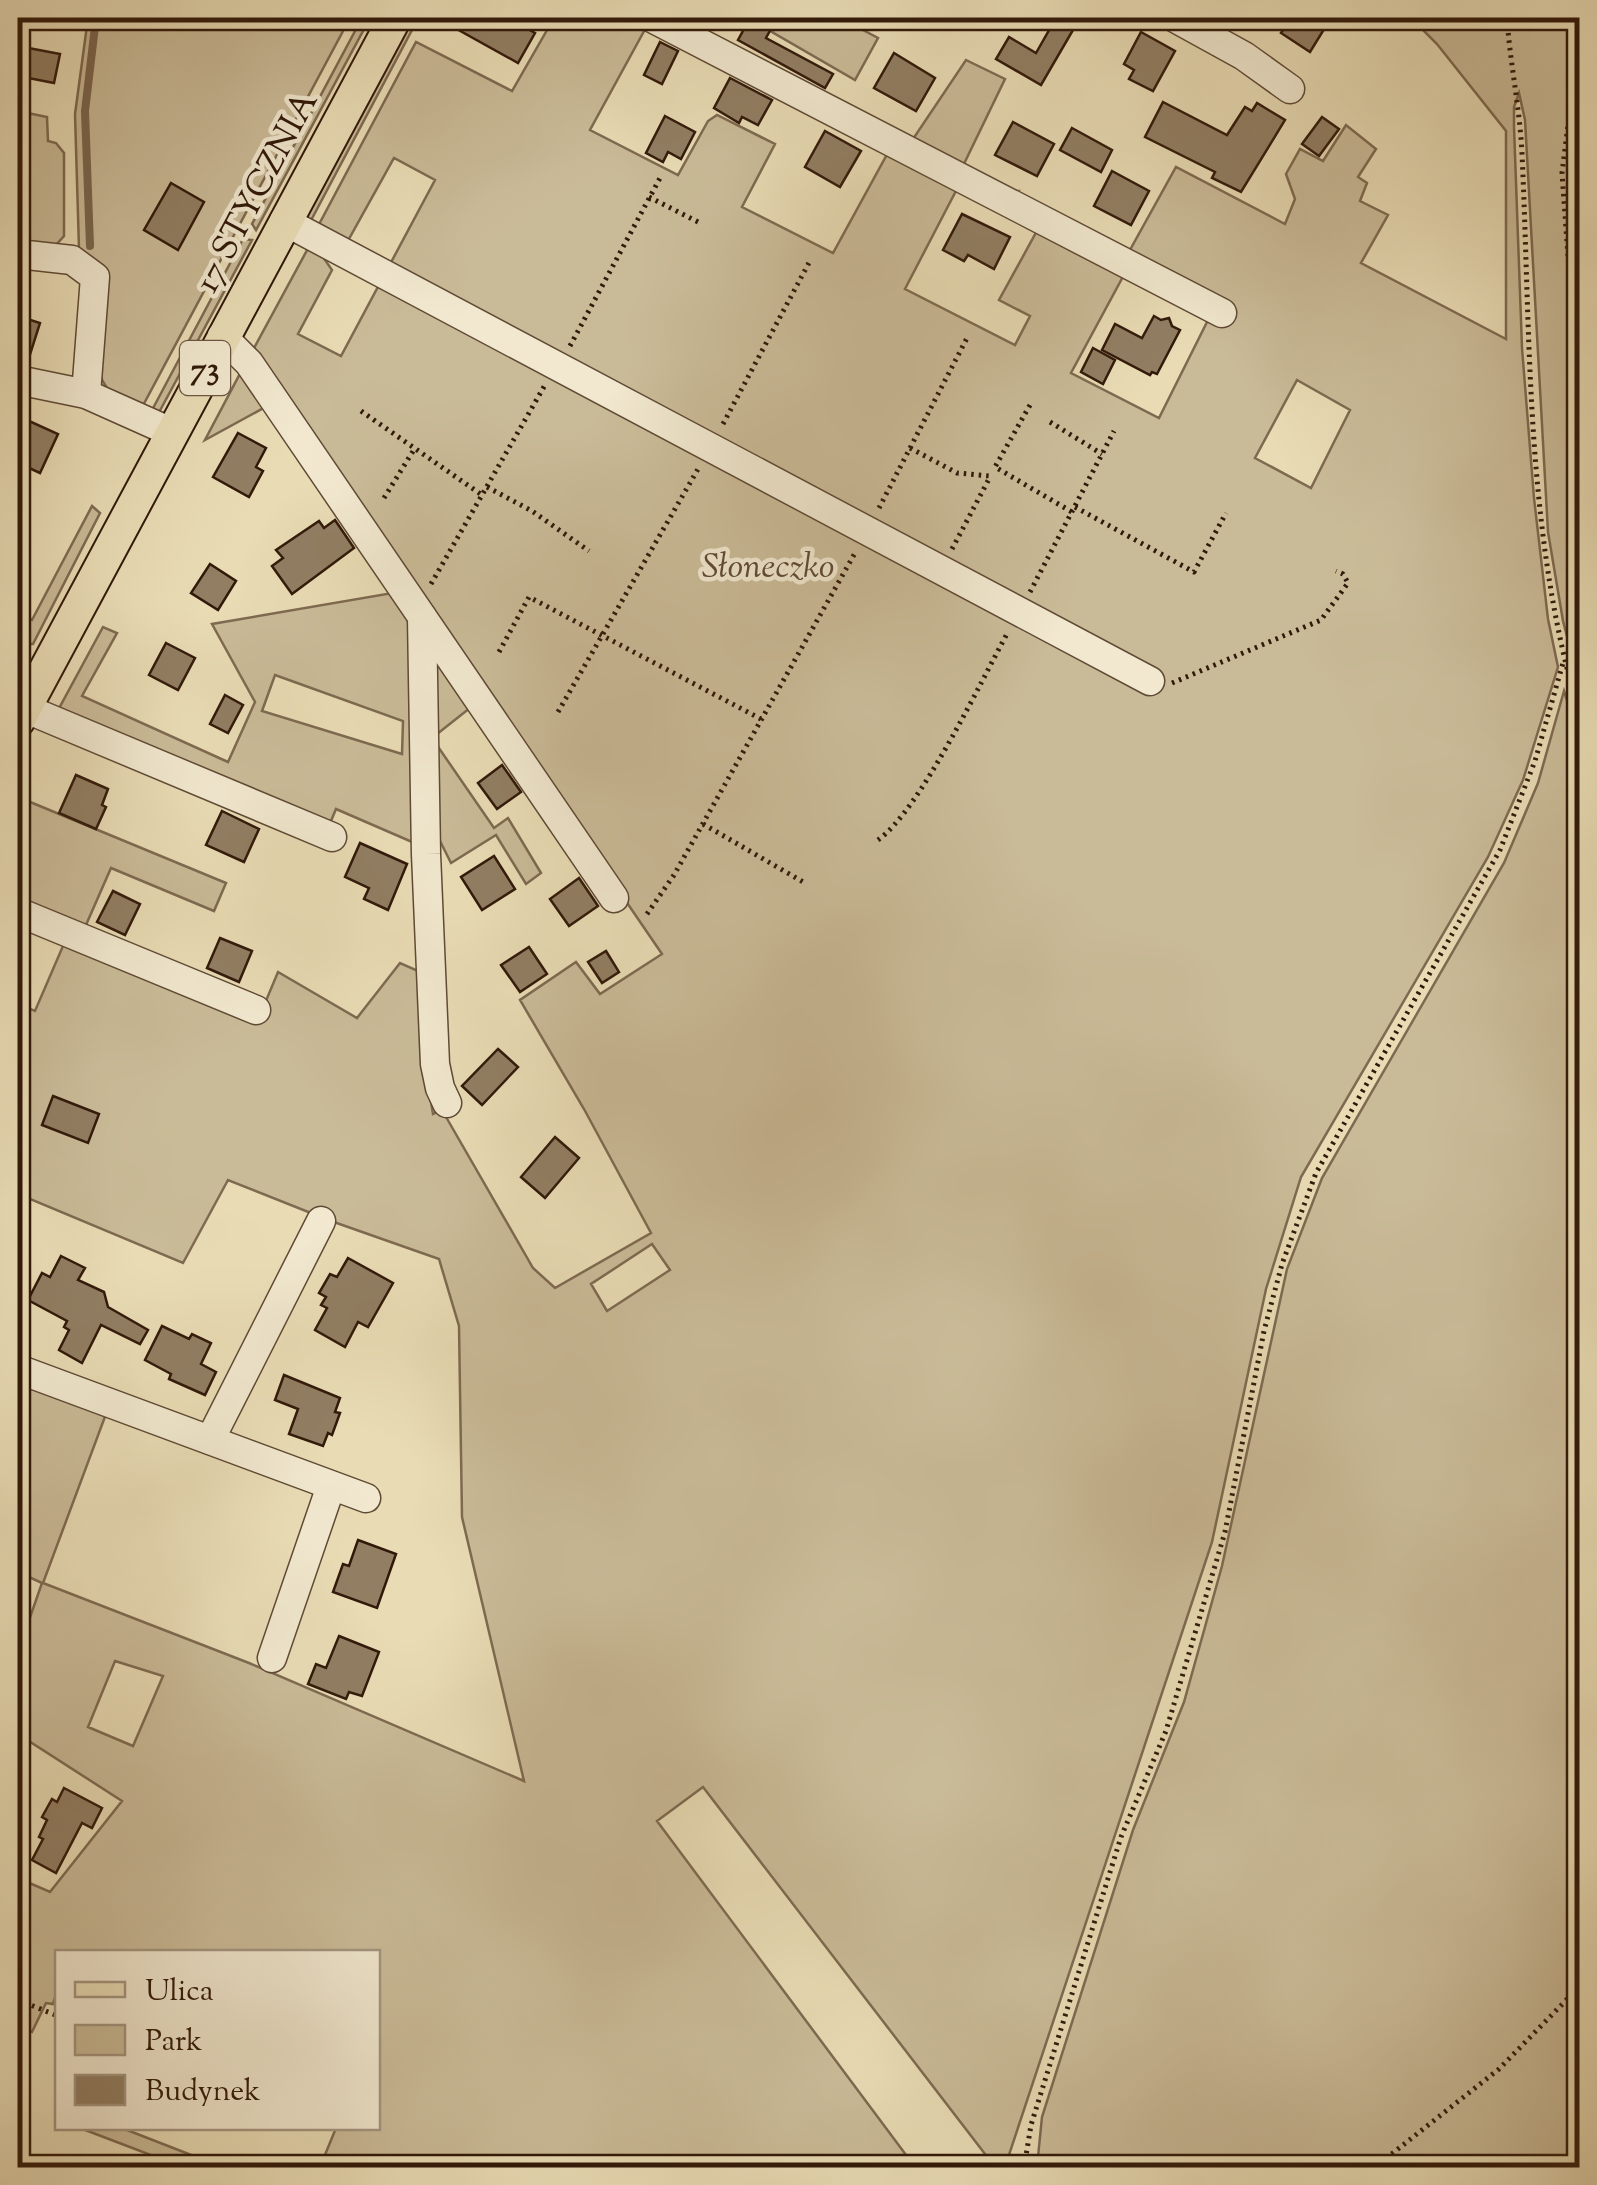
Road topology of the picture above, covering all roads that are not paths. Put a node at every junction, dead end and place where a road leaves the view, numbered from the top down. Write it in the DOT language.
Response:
graph roads {
  1 [pos="395,18"];
  2 [pos="652,18"];
  3 [pos="1175,18"];
  4 [pos="1290,89"];
  5 [pos="284,221"];
  6 [pos="18,254"];
  7 [pos="1222,313"];
  8 [pos="222,336"];
  9 [pos="18,380"];
  10 [pos="86,394"];
  11 [pos="170,432"];
  12 [pos="425,604"];
  13 [pos="1150,681"];
  14 [pos="20,714"];
  15 [pos="332,837"];
  16 [pos="614,898"];
  17 [pos="18,912"];
  18 [pos="256,1010"];
  19 [pos="447,1102"];
  20 [pos="321,1221"];
  21 [pos="18,1369"];
  22 [pos="210,1440"];
  23 [pos="332,1486"];
  24 [pos="366,1498"];
  25 [pos="272,1658"];
  1 -- 5 [label="main road, 17 STYCZNIA / 73"];
  2 -- 7 [label="lane"];
  3 -- 4 [label="lane"];
  5 -- 8 [label="main road, 17 STYCZNIA / 73"];
  5 -- 13 [label="lane"];
  6 -- 10 [label="lane"];
  8 -- 11 [label="main road, 17 STYCZNIA / 73"];
  8 -- 12 [label="lane"];
  9 -- 10 [label="lane"];
  10 -- 11 [label="lane"];
  11 -- 14 [label="main road, 17 STYCZNIA / 73"];
  12 -- 16 [label="lane"];
  12 -- 19 [label="lane"];
  14 -- 15 [label="lane"];
  17 -- 18 [label="lane"];
  20 -- 22 [label="lane"];
  21 -- 22 [label="lane"];
  22 -- 23 [label="lane"];
  23 -- 24 [label="lane"];
  23 -- 25 [label="lane"];
}
